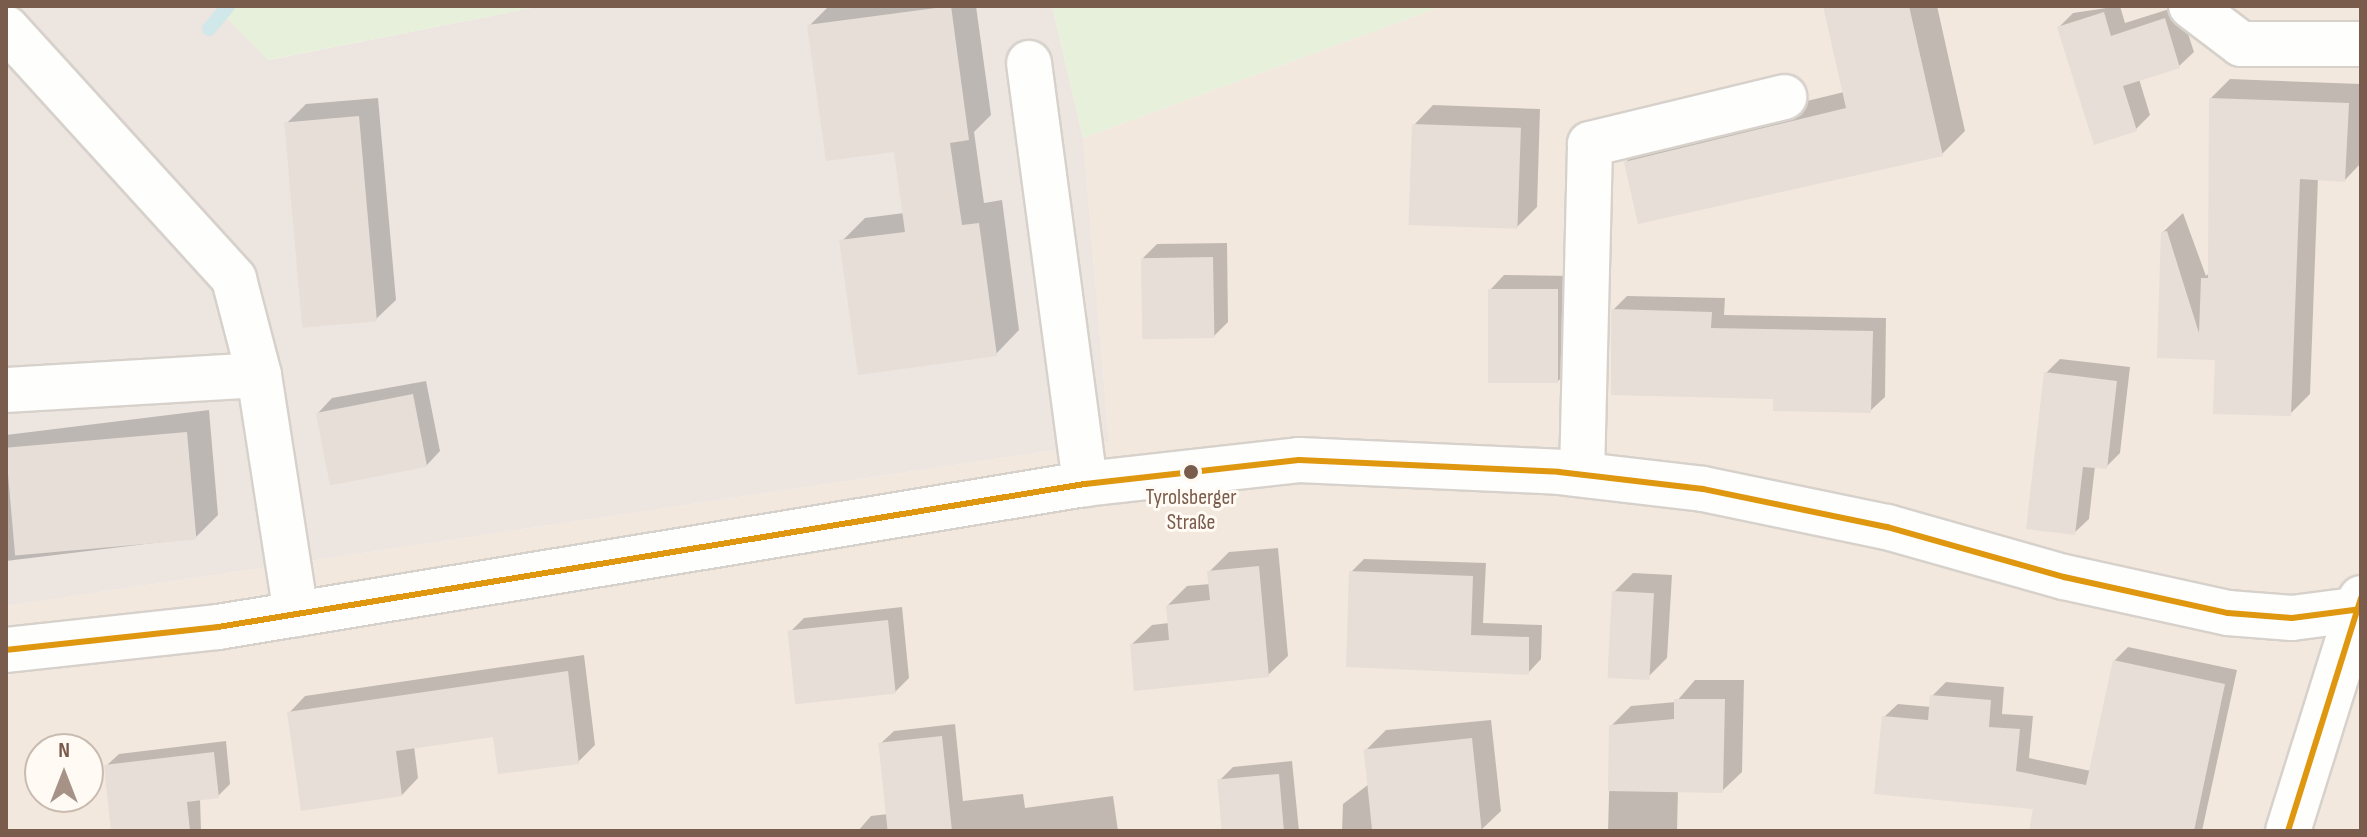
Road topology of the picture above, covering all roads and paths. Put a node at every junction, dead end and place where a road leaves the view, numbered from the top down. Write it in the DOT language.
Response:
graph roads {
  1 [pos="2191,6"];
  2 [pos="6,28"];
  3 [pos="2361,44"];
  4 [pos="1029,63"];
  5 [pos="1784,97"];
  6 [pos="259,375"];
  7 [pos="6,390"];
  8 [pos="1582,474"];
  9 [pos="1085,484"];
  10 [pos="2360,607"];
  11 [pos="296,614"];
  12 [pos="6,650"];
  13 [pos="2288,831"];
  1 -- 3 [label="street"];
  2 -- 6 [label="street"];
  4 -- 9 [label="street"];
  5 -- 8 [label="street"];
  6 -- 7 [label="street"];
  6 -- 11 [label="street"];
  8 -- 9 [label="street"];
  8 -- 10 [label="street"];
  9 -- 11 [label="street"];
  10 -- 13 [label="street"];
  11 -- 12 [label="street"];
}
